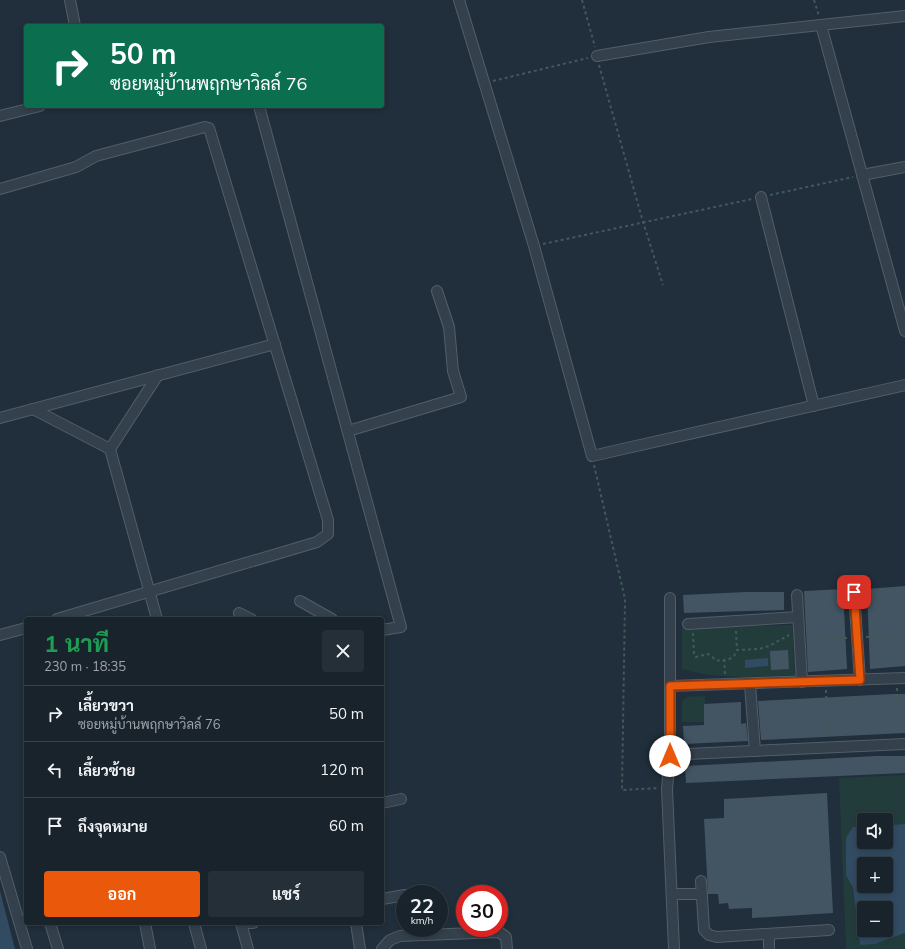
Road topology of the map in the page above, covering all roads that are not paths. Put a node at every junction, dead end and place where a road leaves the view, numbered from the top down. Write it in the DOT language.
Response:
graph roads {
  1 [pos="70,0"];
  2 [pos="458,0"];
  3 [pos="905,16"];
  4 [pos="75,24"];
  5 [pos="821,25"];
  6 [pos="597,56"];
  7 [pos="0,108"];
  8 [pos="32,108"];
  9 [pos="260,108"];
  10 [pos="0,116"];
  11 [pos="905,167"];
  12 [pos="862,175"];
  13 [pos="0,189"];
  14 [pos="761,197"];
  15 [pos="437,291"];
  16 [pos="905,331"];
  17 [pos="274,344"];
  18 [pos="158,375"];
  19 [pos="905,385"];
  20 [pos="814,406"];
  21 [pos="33,409"];
  22 [pos="0,418"];
  23 [pos="348,431"];
  24 [pos="110,449"];
  25 [pos="150,592"];
  26 [pos="854,592"];
  27 [pos="797,595"];
  28 [pos="670,598"];
  29 [pos="300,601"];
  30 [pos="239,613"];
  31 [pos="65,617"];
  32 [pos="156,617"];
  33 [pos="246,617"];
  34 [pos="328,617"];
  35 [pos="798,617"];
  36 [pos="690,624"];
  37 [pos="24,629"];
  38 [pos="384,630"];
  39 [pos="0,635"];
  40 [pos="901,679"];
  41 [pos="860,680"];
  42 [pos="802,682"];
  43 [pos="750,684"];
  44 [pos="670,686"];
  45 [pos="902,744"];
  46 [pos="755,751"];
  47 [pos="687,754"];
  48 [pos="401,799"];
  49 [pos="384,803"];
  50 [pos="1,863"];
  51 [pos="701,881"];
  52 [pos="672,894"];
  53 [pos="702,894"];
  54 [pos="396,897"];
  55 [pos="384,899"];
  56 [pos="51,925"];
  57 [pos="144,925"];
  58 [pos="195,925"];
  59 [pos="242,925"];
  60 [pos="356,925"];
  61 [pos="829,930"];
  62 [pos="769,934"];
  63 [pos="27,949"];
  64 [pos="58,949"];
  65 [pos="150,949"];
  66 [pos="201,949"];
  67 [pos="248,949"];
  68 [pos="360,949"];
  69 [pos="382,949"];
  70 [pos="507,949"];
  71 [pos="674,949"];
  72 [pos="769,949"];
  1 -- 4 [label="street"];
  2 -- 20 [label="street"];
  3 -- 5 [label="street"];
  5 -- 6 [label="street"];
  5 -- 12 [label="street"];
  7 -- 10 [label="street"];
  8 -- 10 [label="street"];
  9 -- 23 [label="street"];
  11 -- 12 [label="street"];
  12 -- 16 [label="street"];
  13 -- 17 [label="street"];
  14 -- 20 [label="street"];
  15 -- 23 [label="street"];
  17 -- 18 [label="street"];
  17 -- 25 [label="street"];
  18 -- 21 [label="street"];
  18 -- 24 [label="street"];
  19 -- 20 [label="street"];
  21 -- 22 [label="street"];
  21 -- 24 [label="street"];
  23 -- 38 [label="street"];
  24 -- 25 [label="street"];
  25 -- 31 [label="street"];
  25 -- 32 [label="street"];
  26 -- 41 [label="street"];
  27 -- 35 [label="street"];
  28 -- 44 [label="street"];
  29 -- 34 [label="street"];
  30 -- 33 [label="street"];
  35 -- 36 [label="street"];
  35 -- 42 [label="street"];
  37 -- 39 [label="street"];
  40 -- 41 [label="street"];
  41 -- 42 [label="street"];
  42 -- 43 [label="street"];
  43 -- 44 [label="street"];
  43 -- 46 [label="street"];
  44 -- 52 [label="street"];
  45 -- 46 [label="street"];
  46 -- 47 [label="street"];
  48 -- 49 [label="street"];
  50 -- 63 [label="street"];
  51 -- 53 [label="street"];
  52 -- 53 [label="street"];
  52 -- 71 [label="street"];
  53 -- 62 [label="street"];
  54 -- 55 [label="street"];
  56 -- 64 [label="street"];
  57 -- 65 [label="street"];
  58 -- 66 [label="street"];
  59 -- 67 [label="street"];
  60 -- 68 [label="street"];
  61 -- 62 [label="street"];
  62 -- 72 [label="street"];
  69 -- 70 [label="street"];
}
